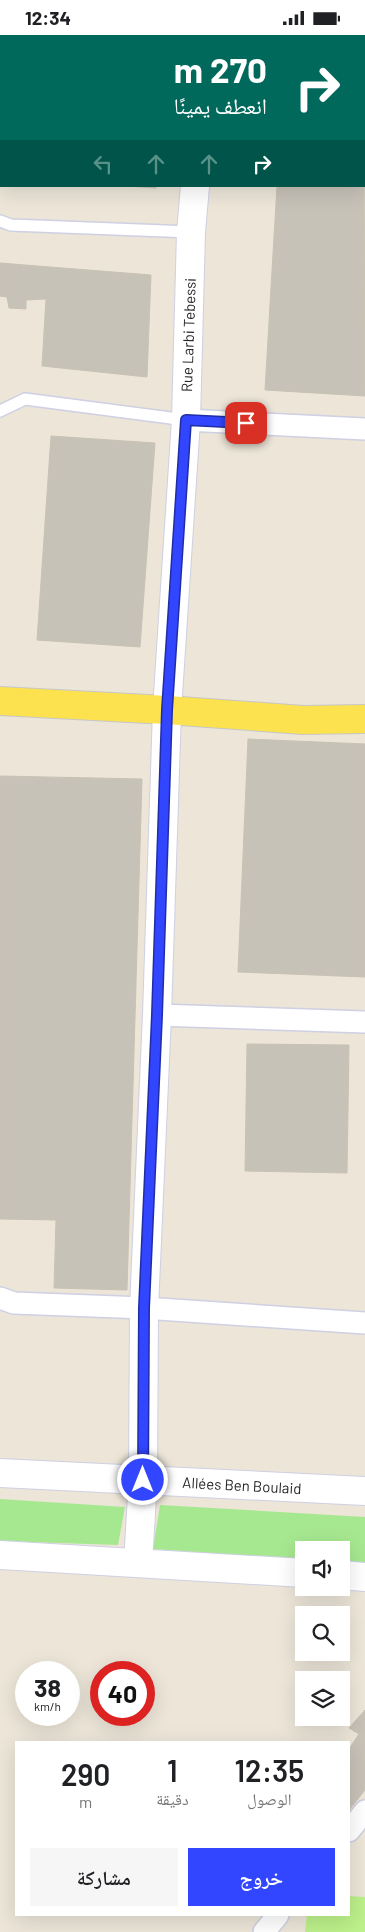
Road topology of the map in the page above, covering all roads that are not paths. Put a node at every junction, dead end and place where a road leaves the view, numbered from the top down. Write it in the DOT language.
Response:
graph roads {
  1 [pos="195,187"];
  2 [pos="0,221"];
  3 [pos="192,232"];
  4 [pos="0,411"];
  5 [pos="186,420"];
  6 [pos="365,429"];
  7 [pos="0,701"];
  8 [pos="167,710"];
  9 [pos="365,719"];
  10 [pos="157,1015"];
  11 [pos="365,1022"];
  12 [pos="0,1298"];
  13 [pos="144,1308"];
  14 [pos="365,1323"];
  15 [pos="0,1473"];
  16 [pos="143,1480"];
  17 [pos="365,1491"];
  18 [pos="0,1555"];
  19 [pos="138,1563"];
  20 [pos="295,1572"];
  21 [pos="350,1576"];
  22 [pos="365,1577"];
  23 [pos="365,1811"];
  24 [pos="350,1830"];
  25 [pos="277,1916"];
  26 [pos="264,1932"];
  1 -- 3 [label="street, Rue Larbi Tebessi"];
  2 -- 3 [label="lane"];
  3 -- 5 [label="street, Rue Larbi Tebessi"];
  4 -- 5 [label="lane"];
  5 -- 6 [label="street"];
  5 -- 8 [label="street, Rue Larbi Tebessi"];
  7 -- 8 [label="main road"];
  8 -- 9 [label="main road"];
  8 -- 10 [label="street, Rue Larbi Tebessi"];
  10 -- 11 [label="street"];
  10 -- 13 [label="street, Rue Larbi Tebessi"];
  12 -- 13 [label="street"];
  13 -- 14 [label="street"];
  13 -- 16 [label="street, Rue Larbi Tebessi"];
  15 -- 16 [label="street, Allées Ben Boulaid"];
  16 -- 17 [label="street, Allées Ben Boulaid"];
  16 -- 19 [label="street, Rue Larbi Tebessi"];
  18 -- 19 [label="street"];
  19 -- 20 [label="street"];
  21 -- 22 [label="street"];
  23 -- 24 [label="street"];
  25 -- 26 [label="street"];
}
